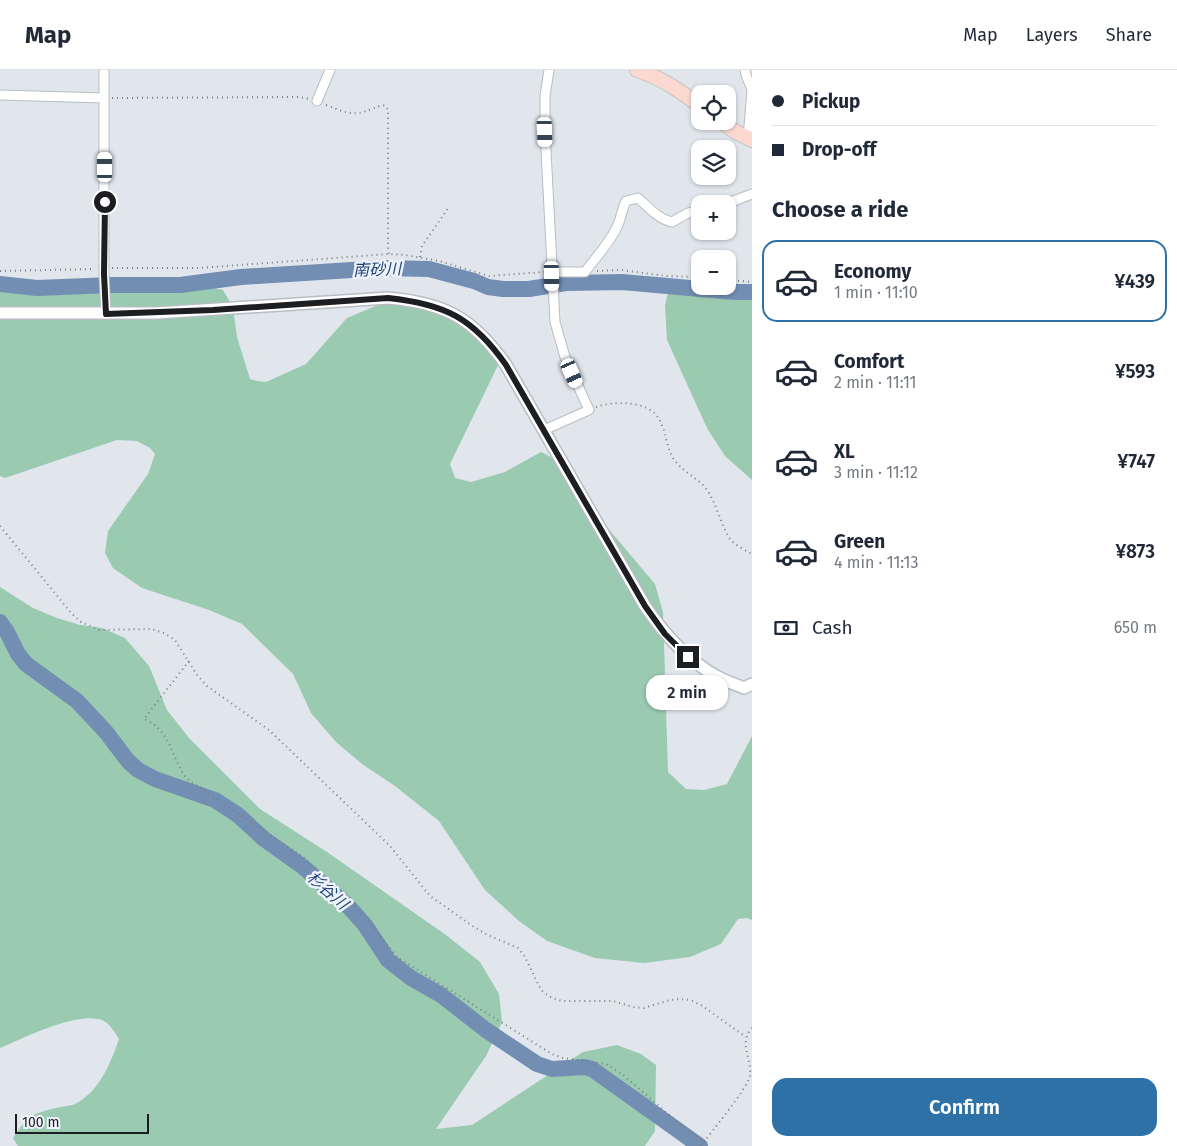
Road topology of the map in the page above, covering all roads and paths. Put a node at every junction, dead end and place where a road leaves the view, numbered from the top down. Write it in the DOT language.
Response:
graph roads {
  1 [pos="104,70"];
  2 [pos="330,70"];
  3 [pos="550,70"];
  4 [pos="637,70"];
  5 [pos="745,70"];
  6 [pos="0,95"];
  7 [pos="104,98"];
  8 [pos="691,99"];
  9 [pos="317,102"];
  10 [pos="733,130"];
  11 [pos="750,139"];
  12 [pos="752,194"];
  13 [pos="736,200"];
  14 [pos="449,207"];
  15 [pos="691,212"];
  16 [pos="389,254"];
  17 [pos="420,257"];
  18 [pos="0,271"];
  19 [pos="104,271"];
  20 [pos="585,272"];
  21 [pos="552,274"];
  22 [pos="691,277"];
  23 [pos="736,281"];
  24 [pos="752,282"];
  25 [pos="0,313"];
  26 [pos="106,314"];
  27 [pos="589,410"];
  28 [pos="544,430"];
  29 [pos="0,526"];
  30 [pos="752,554"];
  31 [pos="189,661"];
  32 [pos="752,684"];
  33 [pos="752,1028"];
  34 [pos="746,1037"];
  35 [pos="751,1066"];
  36 [pos="704,1142"];
  37 [pos="701,1146"];
  1 -- 7 [label="street"];
  2 -- 9 [label="street"];
  3 -- 21 [label="street"];
  4 -- 8 [label="main road"];
  5 -- 11 [label="street"];
  6 -- 7 [label="street"];
  7 -- 9 [label="path"];
  7 -- 19 [label="street"];
  9 -- 16 [label="path"];
  10 -- 11 [label="main road"];
  12 -- 13 [label="street"];
  14 -- 17 [label="path"];
  15 -- 20 [label="street"];
  16 -- 17 [label="path"];
  16 -- 19 [label="path"];
  17 -- 21 [label="path"];
  18 -- 19 [label="path"];
  19 -- 26 [label="street"];
  20 -- 21 [label="street"];
  20 -- 22 [label="path"];
  21 -- 27 [label="street"];
  23 -- 24 [label="path"];
  25 -- 26 [label="street"];
  26 -- 28 [label="street"];
  27 -- 28 [label="street"];
  27 -- 30 [label="path"];
  28 -- 32 [label="street"];
  29 -- 31 [label="path"];
  31 -- 34 [label="path"];
  31 -- 36 [label="path"];
  33 -- 34 [label="path"];
  34 -- 35 [label="path"];
  35 -- 36 [label="path"];
  36 -- 37 [label="path"];
}
